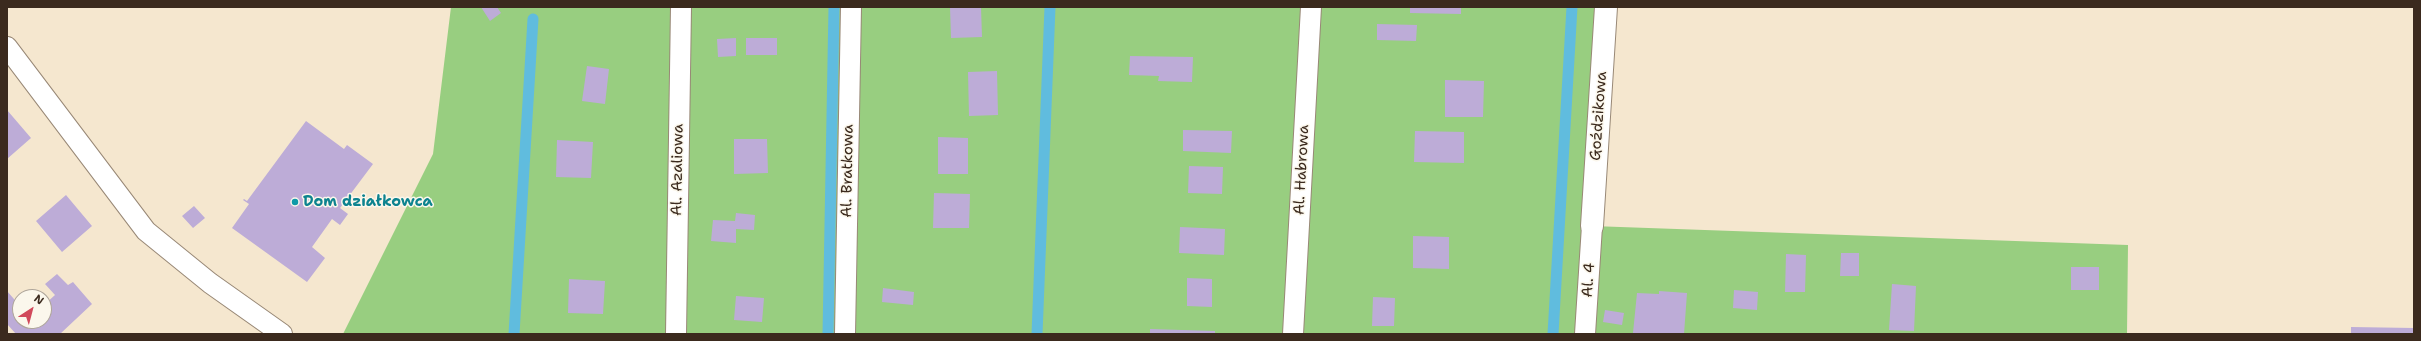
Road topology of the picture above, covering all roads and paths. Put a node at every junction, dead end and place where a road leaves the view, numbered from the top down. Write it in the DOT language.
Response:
graph roads {
  1 [pos="681,7"];
  2 [pos="851,7"];
  3 [pos="1311,7"];
  4 [pos="1606,7"];
  5 [pos="7,47"];
  6 [pos="1592,226"];
  7 [pos="282,334"];
  8 [pos="676,334"];
  9 [pos="845,334"];
  10 [pos="1293,334"];
  11 [pos="1585,334"];
  1 -- 8 [label="lane, Al. Azaliowa"];
  2 -- 9 [label="lane, Al. Bratkowa"];
  3 -- 10 [label="lane, Al. Habrowa"];
  4 -- 6 [label="street, Goździkowa"];
  5 -- 7 [label="lane"];
  6 -- 11 [label="lane, Al. 4"];
}
